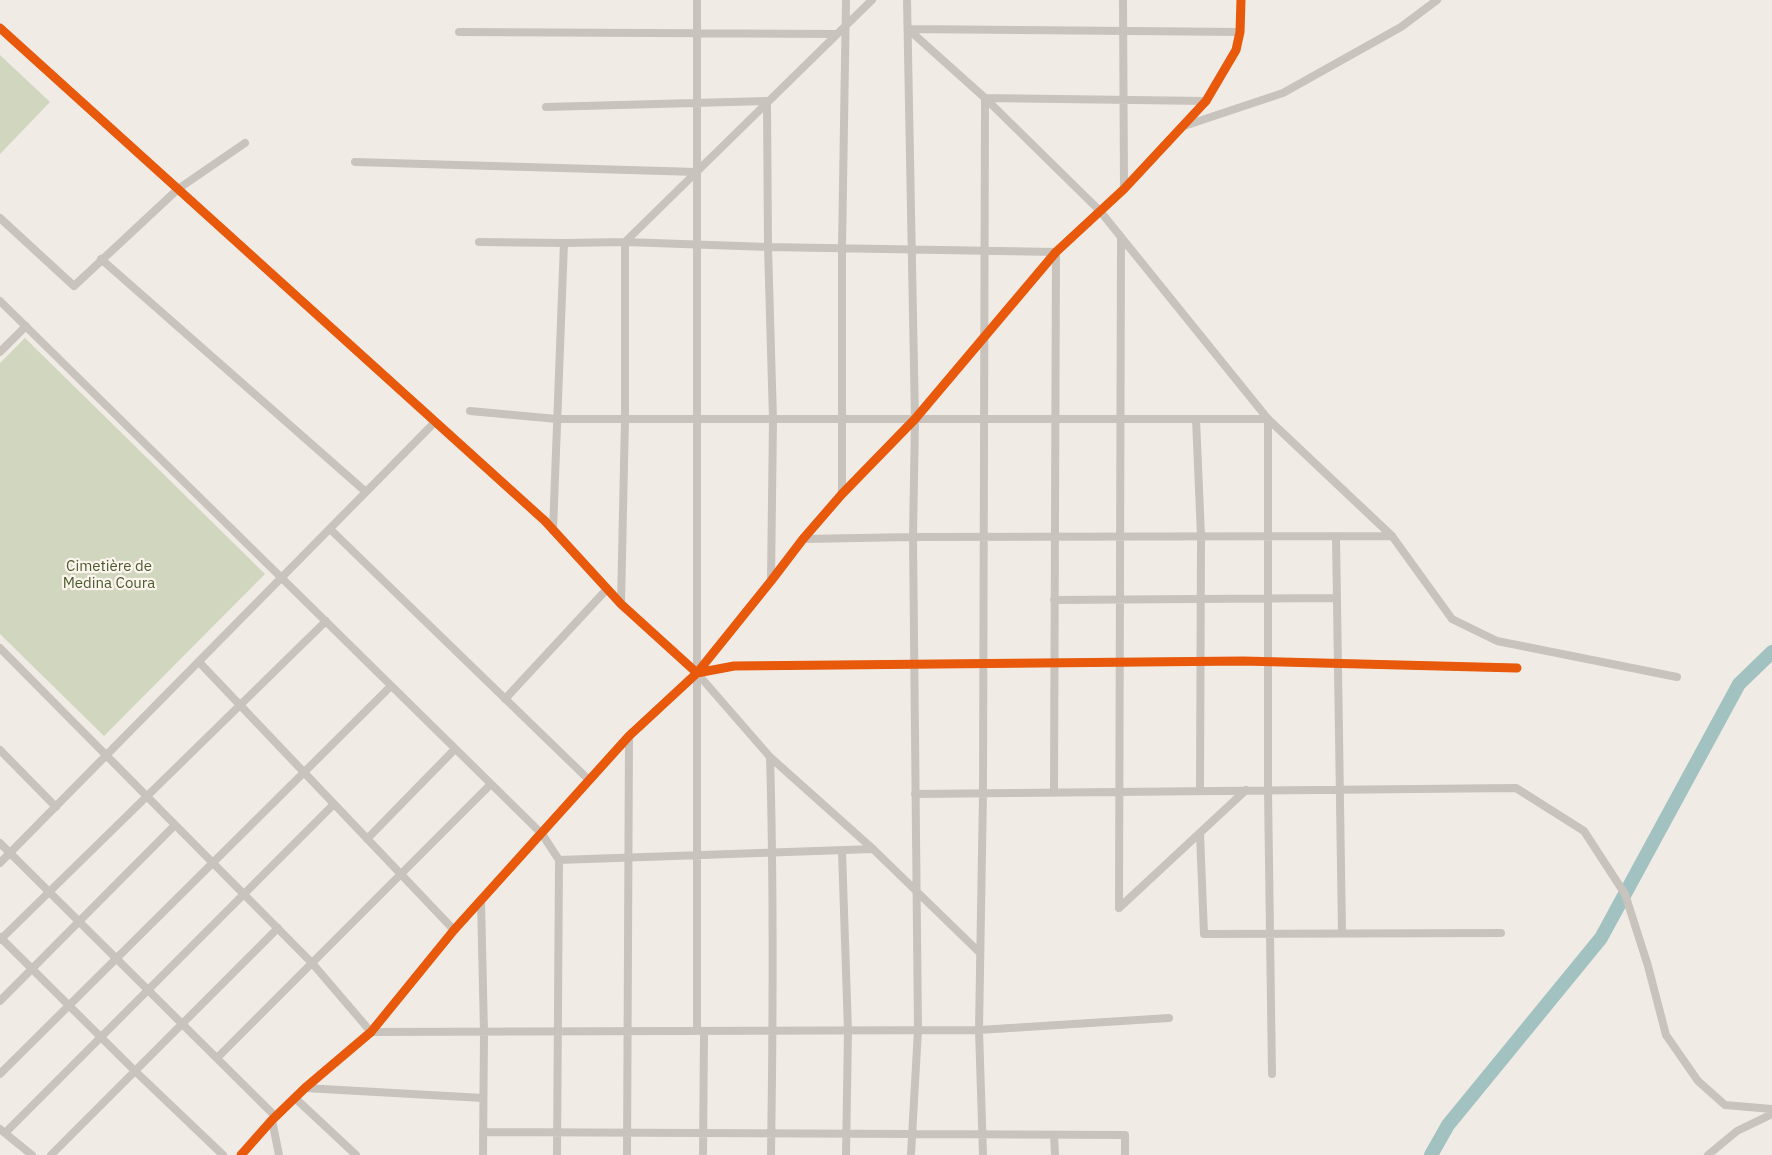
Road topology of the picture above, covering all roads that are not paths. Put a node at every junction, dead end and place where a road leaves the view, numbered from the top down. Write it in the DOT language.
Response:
graph roads {
  1 [pos="698,0"];
  2 [pos="846,0"];
  3 [pos="872,0"];
  4 [pos="907,0"];
  5 [pos="1123,0"];
  6 [pos="1241,0"];
  7 [pos="1437,0"];
  8 [pos="846,25"];
  9 [pos="0,28"];
  10 [pos="908,29"];
  11 [pos="1123,31"];
  12 [pos="459,32"];
  13 [pos="1240,32"];
  14 [pos="698,33"];
  15 [pos="836,34"];
  16 [pos="985,98"];
  17 [pos="1123,100"];
  18 [pos="767,101"];
  19 [pos="1206,101"];
  20 [pos="697,103"];
  21 [pos="546,107"];
  22 [pos="1184,126"];
  23 [pos="245,143"];
  24 [pos="355,162"];
  25 [pos="697,172"];
  26 [pos="178,189"];
  27 [pos="1124,189"];
  28 [pos="1100,211"];
  29 [pos="0,218"];
  30 [pos="1121,236"];
  31 [pos="479,242"];
  32 [pos="625,242"];
  33 [pos="564,243"];
  34 [pos="697,245"];
  35 [pos="768,247"];
  36 [pos="842,248"];
  37 [pos="912,249"];
  38 [pos="984,251"];
  39 [pos="1056,252"];
  40 [pos="101,259"];
  41 [pos="0,301"];
  42 [pos="26,326"];
  43 [pos="984,337"];
  44 [pos="0,352"];
  45 [pos="470,411"];
  46 [pos="915,418"];
  47 [pos="557,419"];
  48 [pos="626,419"];
  49 [pos="697,419"];
  50 [pos="773,419"];
  51 [pos="842,419"];
  52 [pos="984,419"];
  53 [pos="1055,419"];
  54 [pos="1120,419"];
  55 [pos="1196,419"];
  56 [pos="1268,419"];
  57 [pos="435,422"];
  58 [pos="366,492"];
  59 [pos="842,494"];
  60 [pos="330,529"];
  61 [pos="553,530"];
  62 [pos="1054,536"];
  63 [pos="1120,536"];
  64 [pos="1201,536"];
  65 [pos="1268,536"];
  66 [pos="1336,536"];
  67 [pos="1392,536"];
  68 [pos="913,537"];
  69 [pos="984,537"];
  70 [pos="803,539"];
  71 [pos="282,578"];
  72 [pos="771,581"];
  73 [pos="608,589"];
  74 [pos="1268,598"];
  75 [pos="1337,598"];
  76 [pos="1120,599"];
  77 [pos="1200,599"];
  78 [pos="1054,600"];
  79 [pos="621,604"];
  80 [pos="326,621"];
  81 [pos="0,648"];
  82 [pos="199,662"];
  83 [pos="1120,662"];
  84 [pos="1200,662"];
  85 [pos="1268,662"];
  86 [pos="1054,663"];
  87 [pos="1338,663"];
  88 [pos="914,664"];
  89 [pos="983,664"];
  90 [pos="1517,668"];
  91 [pos="697,674"];
  92 [pos="1677,677"];
  93 [pos="392,686"];
  94 [pos="505,699"];
  95 [pos="240,705"];
  96 [pos="629,736"];
  97 [pos="455,748"];
  98 [pos="0,750"];
  99 [pos="106,756"];
  100 [pos="770,757"];
  101 [pos="304,773"];
  102 [pos="589,780"];
  103 [pos="491,784"];
  104 [pos="1340,789"];
  105 [pos="1246,790"];
  106 [pos="1268,790"];
  107 [pos="1119,791"];
  108 [pos="1200,791"];
  109 [pos="1054,792"];
  110 [pos="983,793"];
  111 [pos="915,794"];
  112 [pos="147,796"];
  113 [pos="334,804"];
  114 [pos="56,807"];
  115 [pos="175,825"];
  116 [pos="1200,833"];
  117 [pos="542,834"];
  118 [pos="367,839"];
  119 [pos="0,843"];
  120 [pos="873,849"];
  121 [pos="842,851"];
  122 [pos="773,852"];
  123 [pos="10,853"];
  124 [pos="697,855"];
  125 [pos="628,858"];
  126 [pos="559,861"];
  127 [pos="0,863"];
  128 [pos="213,863"];
  129 [pos="401,874"];
  130 [pos="916,890"];
  131 [pos="49,892"];
  132 [pos="244,894"];
  133 [pos="481,901"];
  134 [pos="79,921"];
  135 [pos="278,928"];
  136 [pos="454,930"];
  137 [pos="1342,933"];
  138 [pos="1501,933"];
  139 [pos="1270,934"];
  140 [pos="0,939"];
  141 [pos="980,953"];
  142 [pos="116,958"];
  143 [pos="312,963"];
  144 [pos="32,969"];
  145 [pos="148,990"];
  146 [pos="0,1001"];
  147 [pos="69,1006"];
  148 [pos="1169,1018"];
  149 [pos="182,1024"];
  150 [pos="918,1030"];
  151 [pos="979,1030"];
  152 [pos="628,1031"];
  153 [pos="700,1031"];
  154 [pos="773,1031"];
  155 [pos="848,1031"];
  156 [pos="371,1032"];
  157 [pos="484,1032"];
  158 [pos="557,1032"];
  159 [pos="101,1037"];
  160 [pos="217,1058"];
  161 [pos="135,1071"];
  162 [pos="0,1074"];
  163 [pos="1272,1074"];
  164 [pos="305,1088"];
  165 [pos="295,1098"];
  166 [pos="483,1098"];
  167 [pos="1772,1109"];
  168 [pos="1772,1114"];
  169 [pos="274,1118"];
  170 [pos="2,1131"];
  171 [pos="556,1131"];
  172 [pos="483,1132"];
  173 [pos="627,1132"];
  174 [pos="703,1132"];
  175 [pos="771,1133"];
  176 [pos="847,1134"];
  177 [pos="911,1134"];
  178 [pos="983,1134"];
  179 [pos="1054,1134"];
  180 [pos="32,1155"];
  181 [pos="51,1155"];
  182 [pos="223,1155"];
  183 [pos="241,1155"];
  184 [pos="279,1155"];
  185 [pos="356,1155"];
  186 [pos="483,1155"];
  187 [pos="556,1155"];
  188 [pos="627,1155"];
  189 [pos="703,1155"];
  190 [pos="771,1155"];
  191 [pos="846,1155"];
  192 [pos="911,1155"];
  193 [pos="983,1155"];
  194 [pos="1055,1155"];
  195 [pos="1125,1155"];
  196 [pos="1708,1155"];
  1 -- 14 [label="street"];
  2 -- 8 [label="street"];
  3 -- 8 [label="street"];
  4 -- 10 [label="street"];
  5 -- 11 [label="street"];
  6 -- 13 [label="street"];
  7 -- 22 [label="street"];
  8 -- 15 [label="street"];
  8 -- 36 [label="street"];
  9 -- 26 [label="street"];
  10 -- 11 [label="street"];
  10 -- 16 [label="street"];
  10 -- 37 [label="street"];
  11 -- 13 [label="street"];
  11 -- 17 [label="street"];
  12 -- 14 [label="street"];
  13 -- 19 [label="street"];
  14 -- 15 [label="street"];
  14 -- 20 [label="street"];
  15 -- 18 [label="street"];
  16 -- 17 [label="street"];
  16 -- 28 [label="street"];
  16 -- 38 [label="street"];
  17 -- 19 [label="street"];
  17 -- 27 [label="street"];
  18 -- 20 [label="street"];
  18 -- 25 [label="street"];
  18 -- 35 [label="street"];
  19 -- 22 [label="street"];
  20 -- 21 [label="street"];
  20 -- 25 [label="street"];
  22 -- 27 [label="street"];
  23 -- 26 [label="street"];
  24 -- 25 [label="street"];
  25 -- 32 [label="street"];
  25 -- 34 [label="street"];
  26 -- 40 [label="street"];
  26 -- 57 [label="street"];
  27 -- 28 [label="street"];
  28 -- 30 [label="street"];
  28 -- 39 [label="street"];
  29 -- 40 [label="street"];
  30 -- 54 [label="street"];
  30 -- 56 [label="street"];
  31 -- 33 [label="street"];
  32 -- 33 [label="street"];
  32 -- 34 [label="street"];
  32 -- 48 [label="street"];
  33 -- 47 [label="street"];
  34 -- 35 [label="street"];
  34 -- 49 [label="street"];
  35 -- 36 [label="street"];
  35 -- 50 [label="street"];
  36 -- 37 [label="street"];
  36 -- 51 [label="street"];
  37 -- 38 [label="street"];
  37 -- 46 [label="street"];
  38 -- 39 [label="street"];
  38 -- 43 [label="street"];
  39 -- 43 [label="street"];
  39 -- 53 [label="street"];
  40 -- 58 [label="street"];
  41 -- 42 [label="street"];
  42 -- 44 [label="street"];
  42 -- 71 [label="street"];
  43 -- 46 [label="street"];
  43 -- 52 [label="street"];
  45 -- 47 [label="street"];
  46 -- 51 [label="street"];
  46 -- 52 [label="street"];
  46 -- 59 [label="street"];
  46 -- 68 [label="street"];
  47 -- 48 [label="street"];
  47 -- 61 [label="street"];
  48 -- 49 [label="street"];
  48 -- 79 [label="street"];
  49 -- 50 [label="street"];
  49 -- 91 [label="street"];
  50 -- 51 [label="street"];
  50 -- 72 [label="street"];
  51 -- 59 [label="street"];
  52 -- 53 [label="street"];
  52 -- 69 [label="street"];
  53 -- 54 [label="street"];
  53 -- 62 [label="street"];
  54 -- 55 [label="street"];
  54 -- 63 [label="street"];
  55 -- 56 [label="street"];
  55 -- 64 [label="street"];
  56 -- 65 [label="street"];
  56 -- 67 [label="street"];
  57 -- 58 [label="street"];
  57 -- 61 [label="street"];
  58 -- 60 [label="street"];
  59 -- 70 [label="street"];
  60 -- 71 [label="street"];
  60 -- 94 [label="street"];
  61 -- 73 [label="street"];
  62 -- 63 [label="street"];
  62 -- 69 [label="street"];
  62 -- 78 [label="street"];
  63 -- 64 [label="street"];
  63 -- 76 [label="street"];
  64 -- 65 [label="street"];
  64 -- 77 [label="street"];
  65 -- 66 [label="street"];
  65 -- 74 [label="street"];
  66 -- 67 [label="street"];
  66 -- 75 [label="street"];
  67 -- 92 [label="street"];
  68 -- 69 [label="street"];
  68 -- 70 [label="street"];
  68 -- 88 [label="street"];
  69 -- 89 [label="street"];
  70 -- 72 [label="street"];
  71 -- 80 [label="street"];
  71 -- 82 [label="street"];
  72 -- 91 [label="street"];
  73 -- 79 [label="street"];
  73 -- 94 [label="street"];
  74 -- 75 [label="street"];
  74 -- 77 [label="street"];
  74 -- 85 [label="street"];
  75 -- 87 [label="street"];
  76 -- 77 [label="street"];
  76 -- 78 [label="street"];
  76 -- 83 [label="street"];
  77 -- 84 [label="street"];
  78 -- 86 [label="street"];
  79 -- 91 [label="street"];
  80 -- 93 [label="street"];
  80 -- 95 [label="street"];
  81 -- 99 [label="street"];
  82 -- 95 [label="street"];
  82 -- 99 [label="street"];
  83 -- 84 [label="street"];
  83 -- 86 [label="street"];
  83 -- 107 [label="street"];
  84 -- 85 [label="street"];
  84 -- 108 [label="street"];
  85 -- 87 [label="street"];
  85 -- 106 [label="street"];
  86 -- 89 [label="street"];
  86 -- 109 [label="street"];
  87 -- 90 [label="street"];
  87 -- 104 [label="street"];
  88 -- 89 [label="street"];
  88 -- 91 [label="street"];
  88 -- 111 [label="street"];
  89 -- 110 [label="street"];
  91 -- 96 [label="street"];
  91 -- 100 [label="street"];
  91 -- 124 [label="street"];
  93 -- 97 [label="street"];
  93 -- 101 [label="street"];
  94 -- 102 [label="street"];
  95 -- 101 [label="street"];
  95 -- 112 [label="street"];
  96 -- 102 [label="street"];
  96 -- 125 [label="street"];
  97 -- 103 [label="street"];
  97 -- 118 [label="street"];
  98 -- 114 [label="street"];
  99 -- 112 [label="street"];
  99 -- 114 [label="street"];
  100 -- 120 [label="street"];
  100 -- 122 [label="street"];
  101 -- 113 [label="street"];
  101 -- 128 [label="street"];
  102 -- 117 [label="street"];
  103 -- 117 [label="street"];
  103 -- 129 [label="street"];
  104 -- 106 [label="street"];
  104 -- 137 [label="street"];
  104 -- 167 [label="street"];
  105 -- 106 [label="street"];
  105 -- 108 [label="street"];
  105 -- 116 [label="street"];
  106 -- 139 [label="street"];
  107 -- 108 [label="street"];
  107 -- 109 [label="street"];
  107 -- 116 [label="street"];
  109 -- 110 [label="street"];
  110 -- 111 [label="street"];
  110 -- 141 [label="street"];
  111 -- 130 [label="street"];
  112 -- 115 [label="street"];
  112 -- 131 [label="street"];
  113 -- 118 [label="street"];
  113 -- 132 [label="street"];
  114 -- 123 [label="street"];
  115 -- 128 [label="street"];
  115 -- 134 [label="street"];
  116 -- 139 [label="street"];
  117 -- 126 [label="street"];
  117 -- 133 [label="street"];
  118 -- 129 [label="street"];
  119 -- 123 [label="street"];
  120 -- 121 [label="street"];
  120 -- 130 [label="street"];
  121 -- 122 [label="street"];
  121 -- 155 [label="street"];
  122 -- 124 [label="street"];
  122 -- 154 [label="street"];
  123 -- 127 [label="street"];
  123 -- 131 [label="street"];
  124 -- 125 [label="street"];
  124 -- 153 [label="street"];
  125 -- 126 [label="street"];
  125 -- 152 [label="street"];
  126 -- 158 [label="street"];
  128 -- 132 [label="street"];
  128 -- 142 [label="street"];
  129 -- 136 [label="street"];
  129 -- 143 [label="street"];
  130 -- 141 [label="street"];
  130 -- 150 [label="street"];
  131 -- 134 [label="street"];
  131 -- 140 [label="street"];
  132 -- 135 [label="street"];
  132 -- 145 [label="street"];
  133 -- 136 [label="street"];
  133 -- 157 [label="street"];
  134 -- 142 [label="street"];
  134 -- 144 [label="street"];
  135 -- 143 [label="street"];
  135 -- 149 [label="street"];
  136 -- 156 [label="street"];
  137 -- 138 [label="street"];
  137 -- 139 [label="street"];
  139 -- 163 [label="street"];
  140 -- 144 [label="street"];
  141 -- 151 [label="street"];
  142 -- 145 [label="street"];
  142 -- 147 [label="street"];
  143 -- 156 [label="street"];
  143 -- 160 [label="street"];
  144 -- 146 [label="street"];
  144 -- 147 [label="street"];
  145 -- 149 [label="street"];
  145 -- 159 [label="street"];
  147 -- 159 [label="street"];
  147 -- 162 [label="street"];
  148 -- 151 [label="street"];
  149 -- 160 [label="street"];
  149 -- 161 [label="street"];
  150 -- 151 [label="street"];
  150 -- 155 [label="street"];
  150 -- 177 [label="street"];
  151 -- 178 [label="street"];
  152 -- 153 [label="street"];
  152 -- 158 [label="street"];
  152 -- 173 [label="street"];
  153 -- 154 [label="street"];
  153 -- 174 [label="street"];
  154 -- 155 [label="street"];
  154 -- 175 [label="street"];
  155 -- 176 [label="street"];
  156 -- 157 [label="street"];
  156 -- 164 [label="street"];
  157 -- 158 [label="street"];
  157 -- 166 [label="street"];
  158 -- 171 [label="street"];
  159 -- 161 [label="street"];
  159 -- 170 [label="street"];
  160 -- 169 [label="street"];
  161 -- 181 [label="street"];
  161 -- 182 [label="street"];
  164 -- 165 [label="street"];
  164 -- 166 [label="street"];
  165 -- 169 [label="street"];
  165 -- 185 [label="street"];
  166 -- 172 [label="street"];
  168 -- 196 [label="street"];
  169 -- 183 [label="street"];
  169 -- 184 [label="street"];
  170 -- 180 [label="street"];
  171 -- 172 [label="street"];
  171 -- 173 [label="street"];
  171 -- 187 [label="street"];
  172 -- 186 [label="street"];
  173 -- 174 [label="street"];
  173 -- 188 [label="street"];
  174 -- 175 [label="street"];
  174 -- 189 [label="street"];
  175 -- 176 [label="street"];
  175 -- 190 [label="street"];
  176 -- 177 [label="street"];
  176 -- 191 [label="street"];
  177 -- 178 [label="street"];
  177 -- 192 [label="street"];
  178 -- 179 [label="street"];
  178 -- 193 [label="street"];
  179 -- 194 [label="street"];
  179 -- 195 [label="street"];
}
